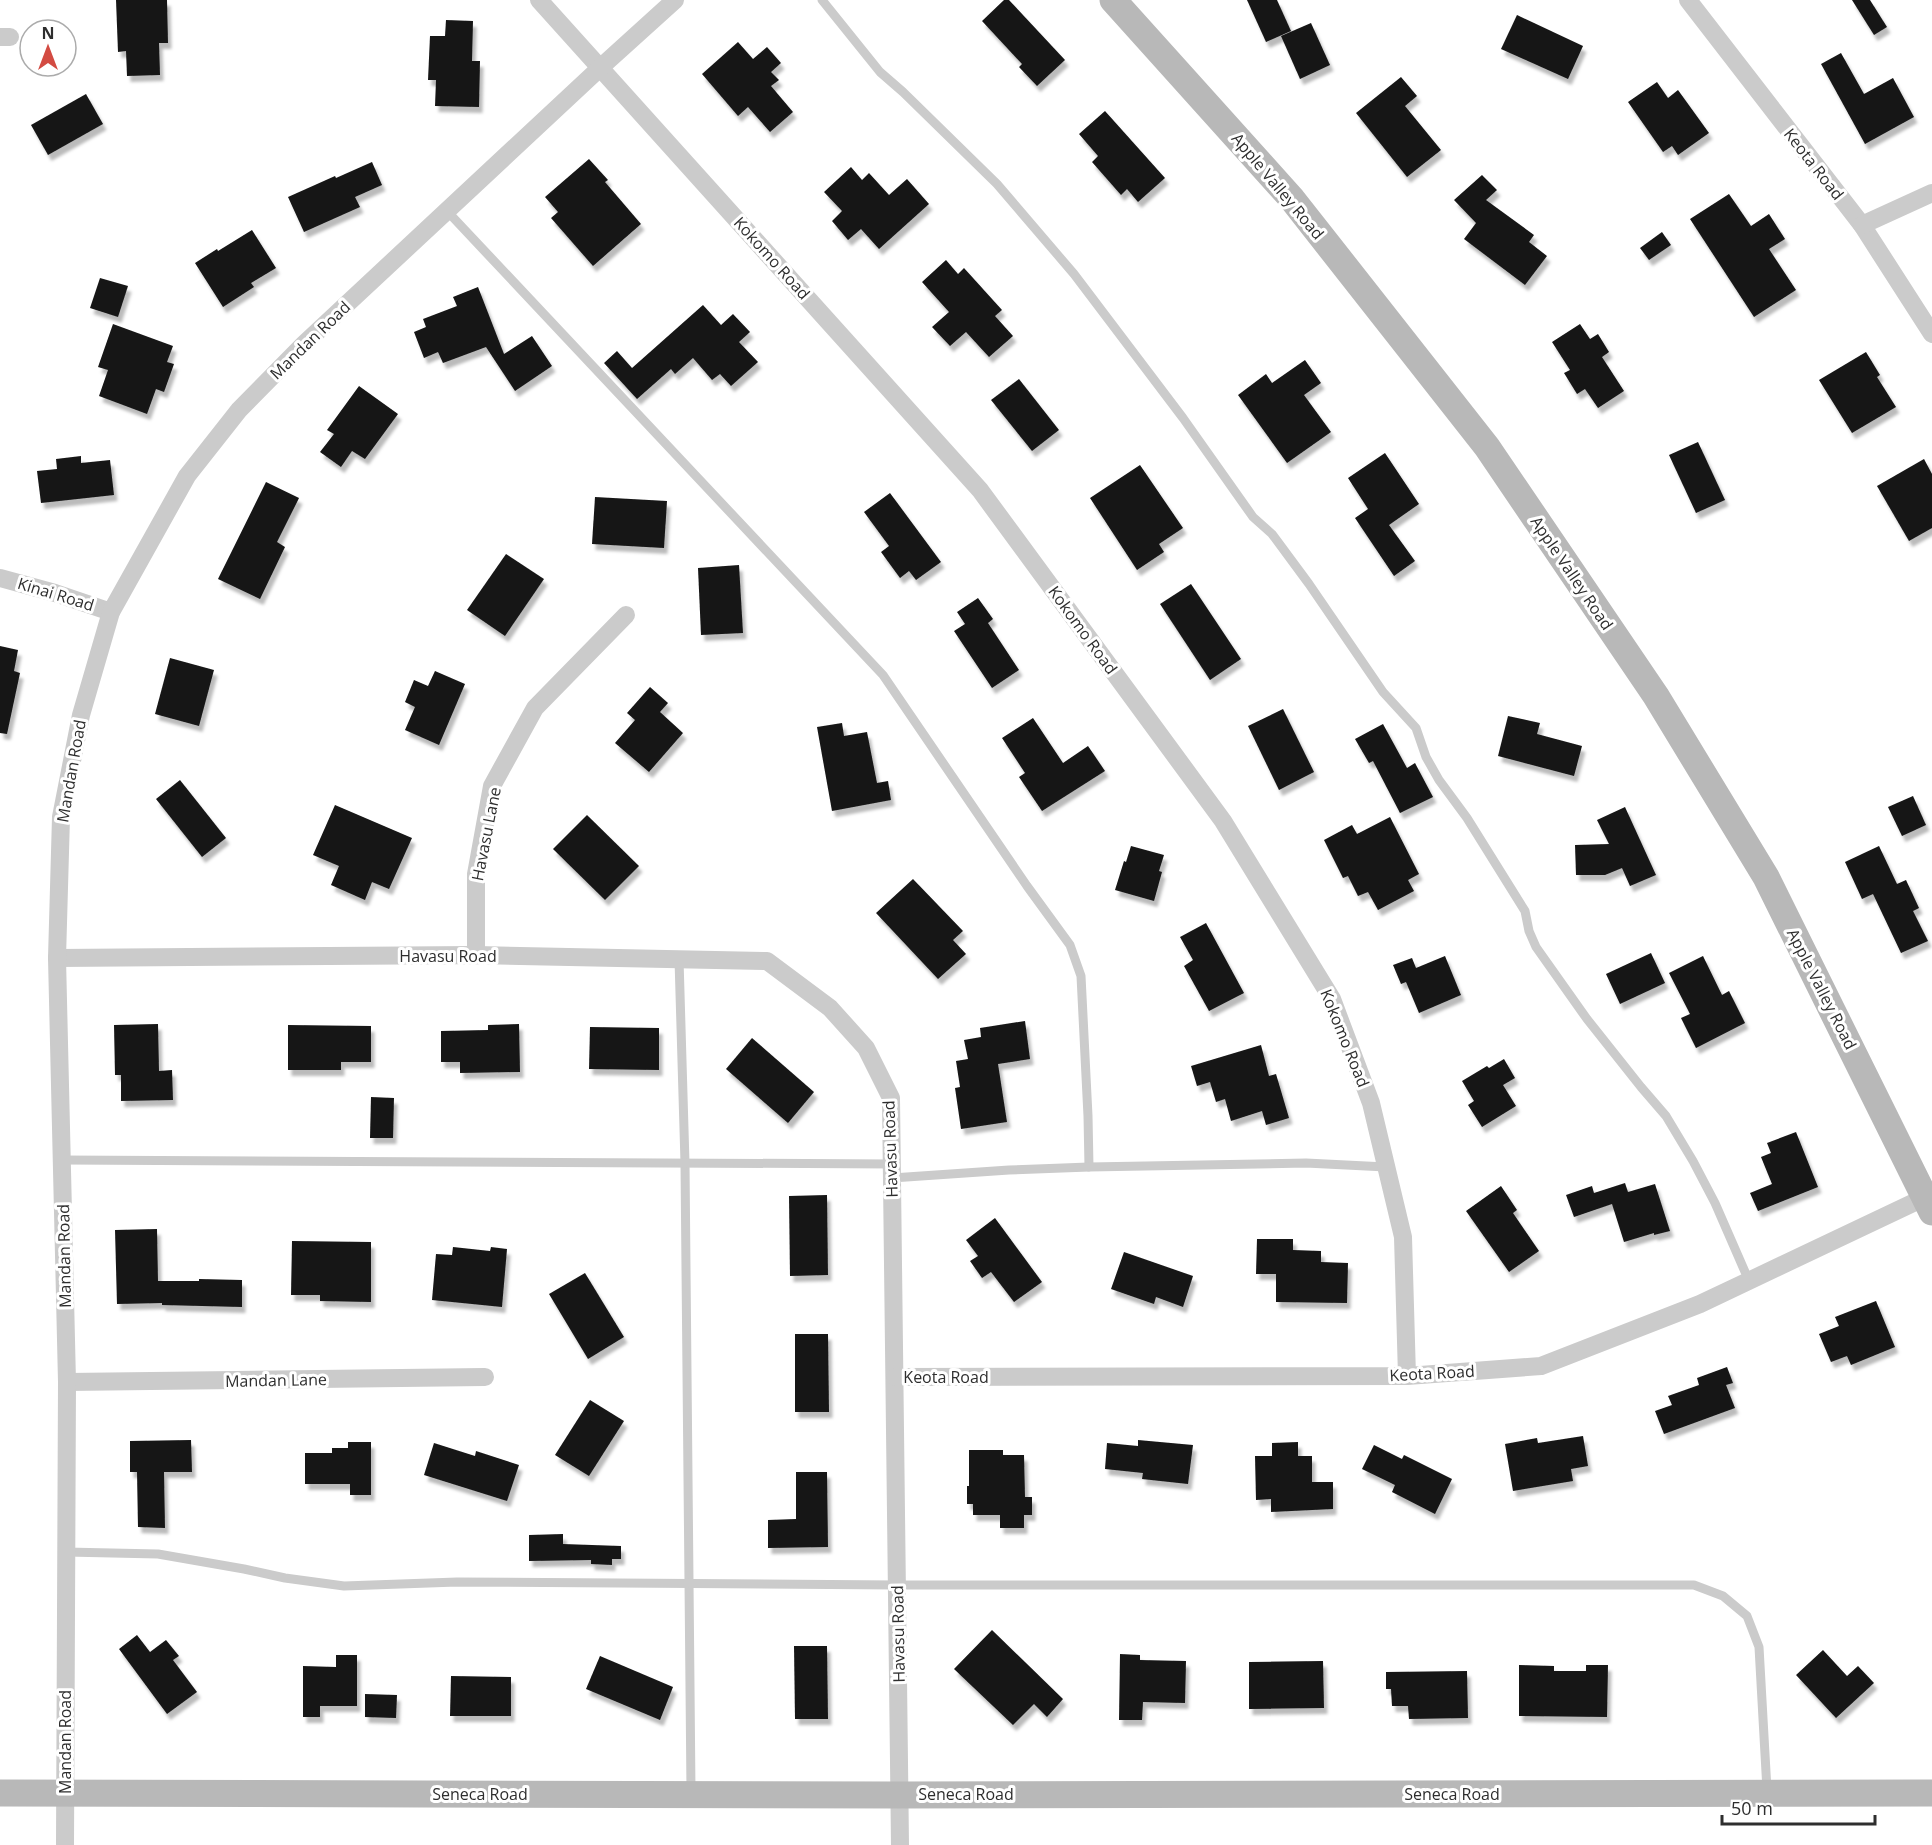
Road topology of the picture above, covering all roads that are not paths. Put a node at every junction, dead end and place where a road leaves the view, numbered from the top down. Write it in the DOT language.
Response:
graph roads {
  1 [pos="539,0"];
  2 [pos="675,0"];
  3 [pos="822,0"];
  4 [pos="1113,0"];
  5 [pos="1688,0"];
  6 [pos="601,67"];
  7 [pos="1932,193"];
  8 [pos="447,211"];
  9 [pos="1862,225"];
  10 [pos="1932,334"];
  11 [pos="0,578"];
  12 [pos="111,612"];
  13 [pos="626,615"];
  14 [pos="476,955"];
  15 [pos="57,958"];
  16 [pos="679,959"];
  17 [pos="62,1160"];
  18 [pos="685,1163"];
  19 [pos="1089,1167"];
  20 [pos="1386,1167"];
  21 [pos="892,1171"];
  22 [pos="1930,1201"];
  23 [pos="1749,1281"];
  24 [pos="1407,1376"];
  25 [pos="485,1377"];
  26 [pos="895,1377"];
  27 [pos="67,1382"];
  28 [pos="66,1552"];
  29 [pos="689,1583"];
  30 [pos="897,1585"];
  31 [pos="0,1793"];
  32 [pos="1768,1793"];
  33 [pos="1932,1793"];
  34 [pos="65,1794"];
  35 [pos="691,1795"];
  36 [pos="899,1795"];
  37 [pos="65,1845"];
  38 [pos="900,1845"];
  1 -- 6 [label="street, Kokomo Road"];
  2 -- 6 [label="street, Mandan Road"];
  3 -- 23 [label="lane"];
  4 -- 22 [label="street, Apple Valley Road"];
  5 -- 9 [label="street, Keota Road"];
  6 -- 8 [label="street, Mandan Road"];
  6 -- 20 [label="street, Kokomo Road"];
  7 -- 9 [label="street"];
  8 -- 12 [label="street, Mandan Road"];
  8 -- 19 [label="lane"];
  9 -- 10 [label="street, Keota Road"];
  11 -- 12 [label="street, Kinai Road"];
  12 -- 15 [label="street, Mandan Road"];
  13 -- 14 [label="street, Havasu Lane"];
  14 -- 15 [label="street, Havasu Road"];
  14 -- 16 [label="street, Havasu Road"];
  15 -- 17 [label="street, Mandan Road"];
  16 -- 18 [label="lane"];
  16 -- 21 [label="street, Havasu Road"];
  17 -- 18 [label="lane"];
  17 -- 27 [label="street, Mandan Road"];
  18 -- 21 [label="lane"];
  18 -- 29 [label="lane"];
  19 -- 20 [label="lane"];
  19 -- 21 [label="lane"];
  20 -- 24 [label="street, Kokomo Road"];
  21 -- 26 [label="street, Havasu Road"];
  22 -- 23 [label="street, Keota Road"];
  23 -- 24 [label="street, Keota Road"];
  24 -- 26 [label="street, Keota Road"];
  25 -- 27 [label="street, Mandan Lane"];
  26 -- 30 [label="street, Havasu Road"];
  27 -- 28 [label="street, Mandan Road"];
  28 -- 29 [label="lane"];
  28 -- 34 [label="street, Mandan Road"];
  29 -- 30 [label="lane"];
  29 -- 35 [label="lane"];
  30 -- 32 [label="lane"];
  30 -- 36 [label="street, Havasu Road"];
  31 -- 34 [label="street, Seneca Road"];
  32 -- 33 [label="street, Seneca Road"];
  32 -- 36 [label="street, Seneca Road"];
  34 -- 35 [label="street, Seneca Road"];
  34 -- 37 [label="street, Mandan Road"];
  35 -- 36 [label="street, Seneca Road"];
  36 -- 38 [label="street, Havasu Road"];
}
